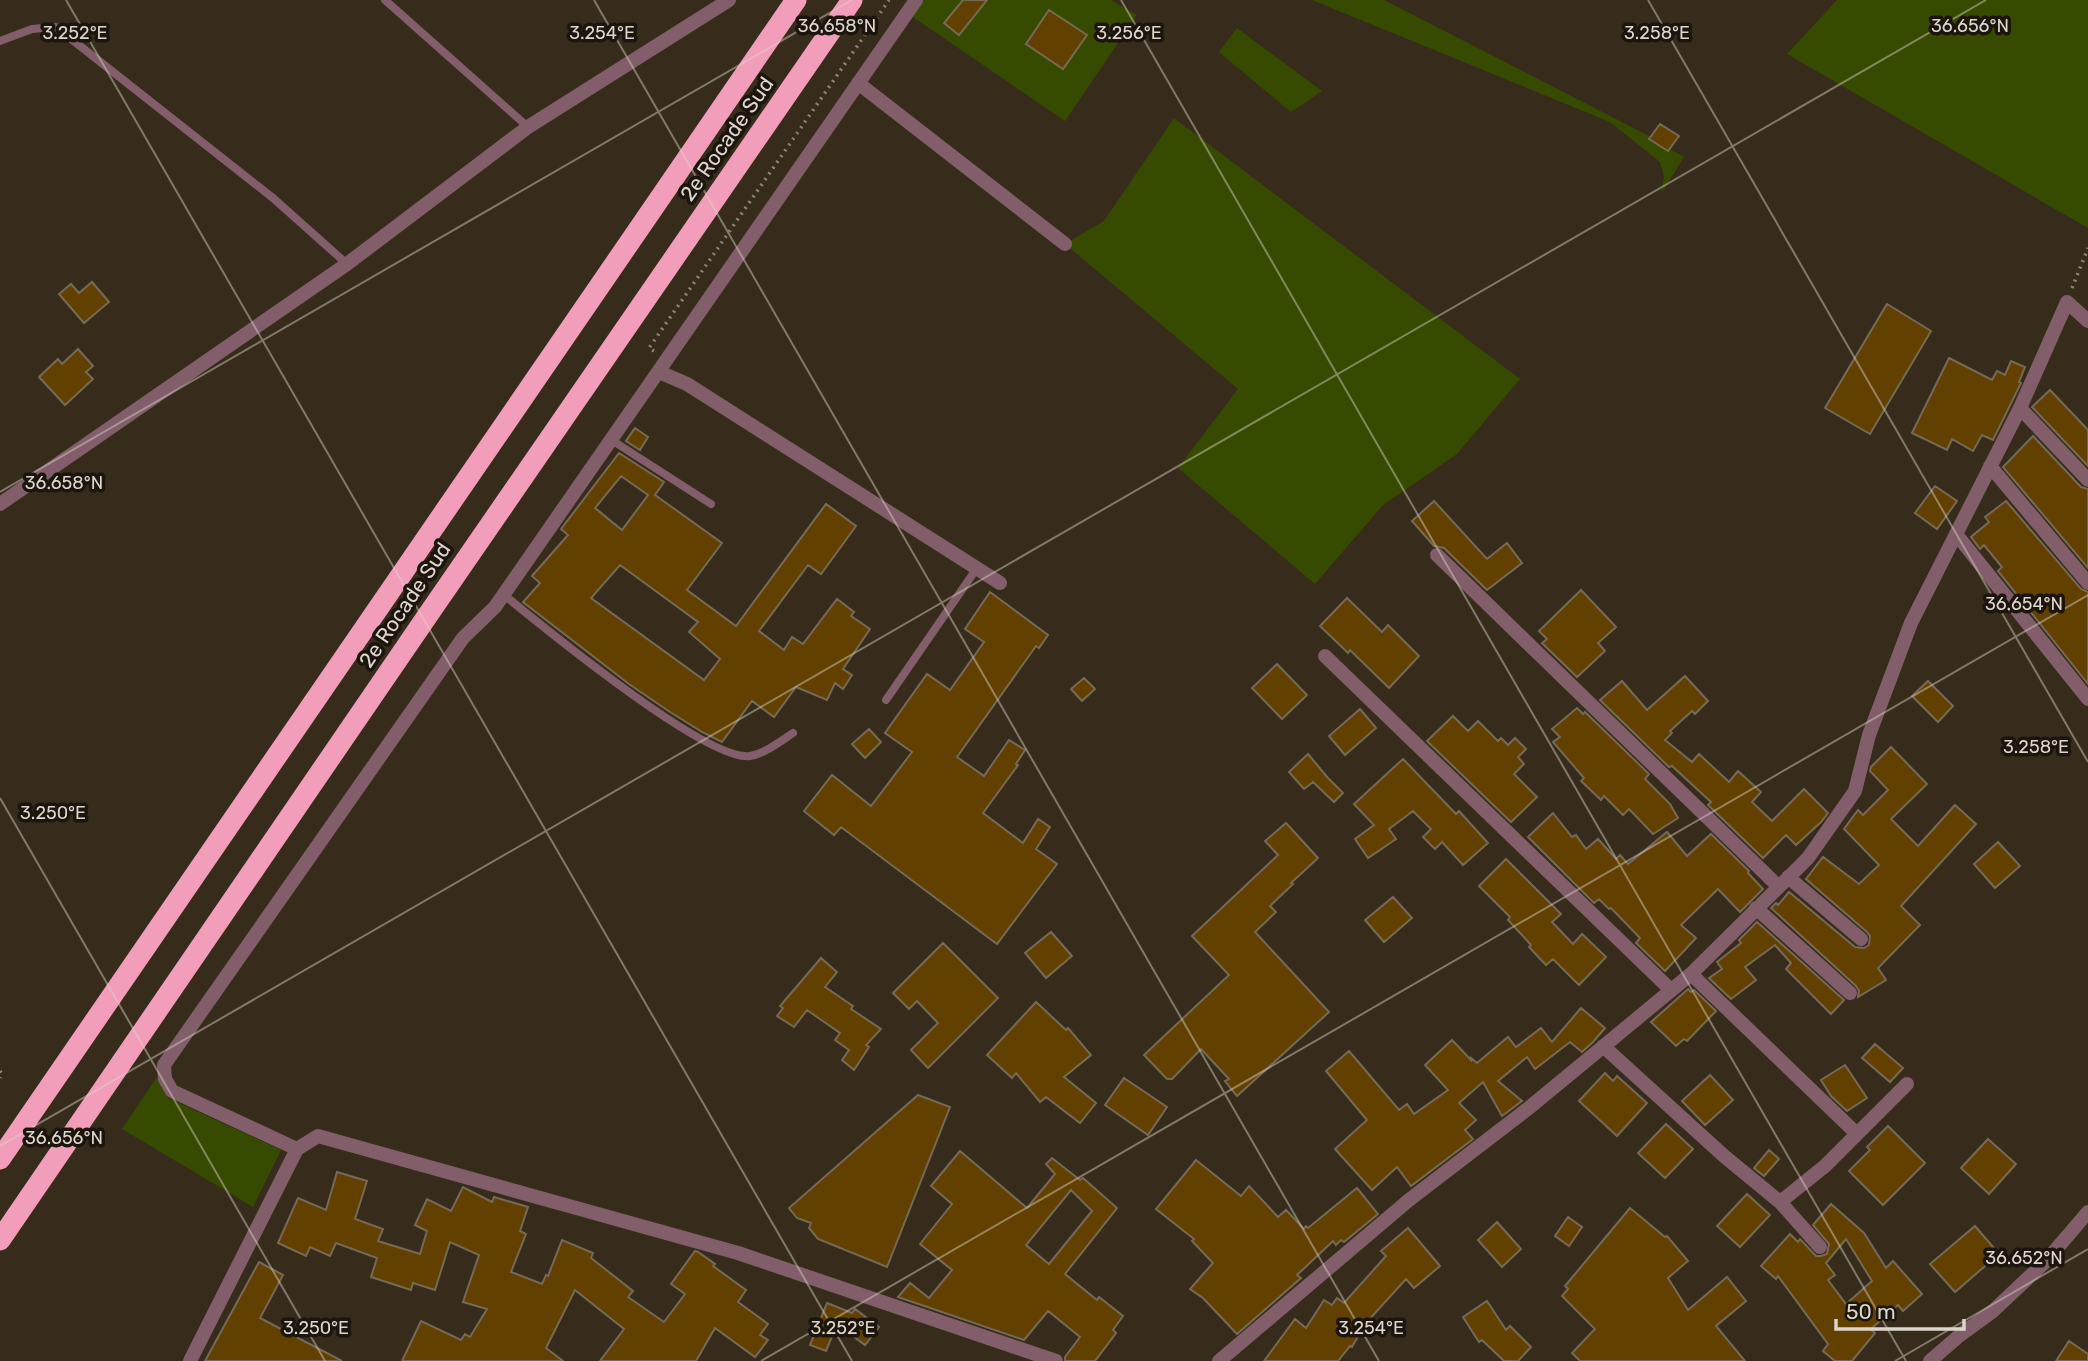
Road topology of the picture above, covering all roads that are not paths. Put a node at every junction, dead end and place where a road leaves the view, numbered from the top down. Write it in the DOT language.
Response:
graph roads {
  1 [pos="385,0"];
  2 [pos="729,0"];
  3 [pos="796,0"];
  4 [pos="852,0"];
  5 [pos="916,0"];
  6 [pos="0,41"];
  7 [pos="858,83"];
  8 [pos="528,127"];
  9 [pos="1065,244"];
  10 [pos="347,264"];
  11 [pos="2088,321"];
  12 [pos="663,366"];
  13 [pos="2020,408"];
  14 [pos="610,439"];
  15 [pos="1990,466"];
  16 [pos="2088,480"];
  17 [pos="0,504"];
  18 [pos="711,504"];
  19 [pos="1956,534"];
  20 [pos="1437,555"];
  21 [pos="976,568"];
  22 [pos="1000,583"];
  23 [pos="2088,583"];
  24 [pos="503,595"];
  25 [pos="1325,656"];
  26 [pos="2088,699"];
  27 [pos="886,700"];
  28 [pos="793,733"];
  29 [pos="1783,881"];
  30 [pos="1756,908"];
  31 [pos="1861,939"];
  32 [pos="1691,974"];
  33 [pos="1671,990"];
  34 [pos="1850,993"];
  35 [pos="1603,1046"];
  36 [pos="1906,1084"];
  37 [pos="1857,1134"];
  38 [pos="297,1149"];
  39 [pos="0,1159"];
  40 [pos="1780,1202"];
  41 [pos="2088,1212"];
  42 [pos="0,1240"];
  43 [pos="1820,1247"];
  44 [pos="190,1361"];
  45 [pos="1056,1361"];
  46 [pos="1219,1361"];
  47 [pos="1930,1361"];
  1 -- 8 [label="lane"];
  2 -- 8 [label="street"];
  3 -- 39 [label="highway, 2e Rocade Sud"];
  4 -- 42 [label="highway, 2e Rocade Sud"];
  5 -- 7 [label="street"];
  6 -- 10 [label="lane"];
  7 -- 9 [label="street"];
  7 -- 12 [label="street"];
  8 -- 10 [label="street"];
  10 -- 17 [label="street"];
  11 -- 13 [label="street"];
  12 -- 14 [label="street"];
  12 -- 21 [label="street"];
  13 -- 15 [label="street"];
  13 -- 16 [label="street"];
  14 -- 18 [label="lane"];
  14 -- 24 [label="street"];
  15 -- 19 [label="street"];
  15 -- 23 [label="street"];
  19 -- 26 [label="street"];
  19 -- 29 [label="street"];
  20 -- 29 [label="street"];
  21 -- 22 [label="street"];
  21 -- 27 [label="lane"];
  24 -- 28 [label="lane"];
  24 -- 38 [label="street"];
  25 -- 33 [label="street"];
  29 -- 30 [label="street"];
  29 -- 31 [label="street"];
  30 -- 32 [label="street"];
  30 -- 34 [label="street"];
  32 -- 33 [label="street"];
  32 -- 37 [label="street"];
  33 -- 35 [label="street"];
  35 -- 40 [label="street"];
  35 -- 46 [label="street"];
  36 -- 37 [label="street"];
  37 -- 40 [label="street"];
  38 -- 44 [label="street"];
  38 -- 45 [label="street"];
  40 -- 43 [label="street"];
  41 -- 47 [label="street"];
}
